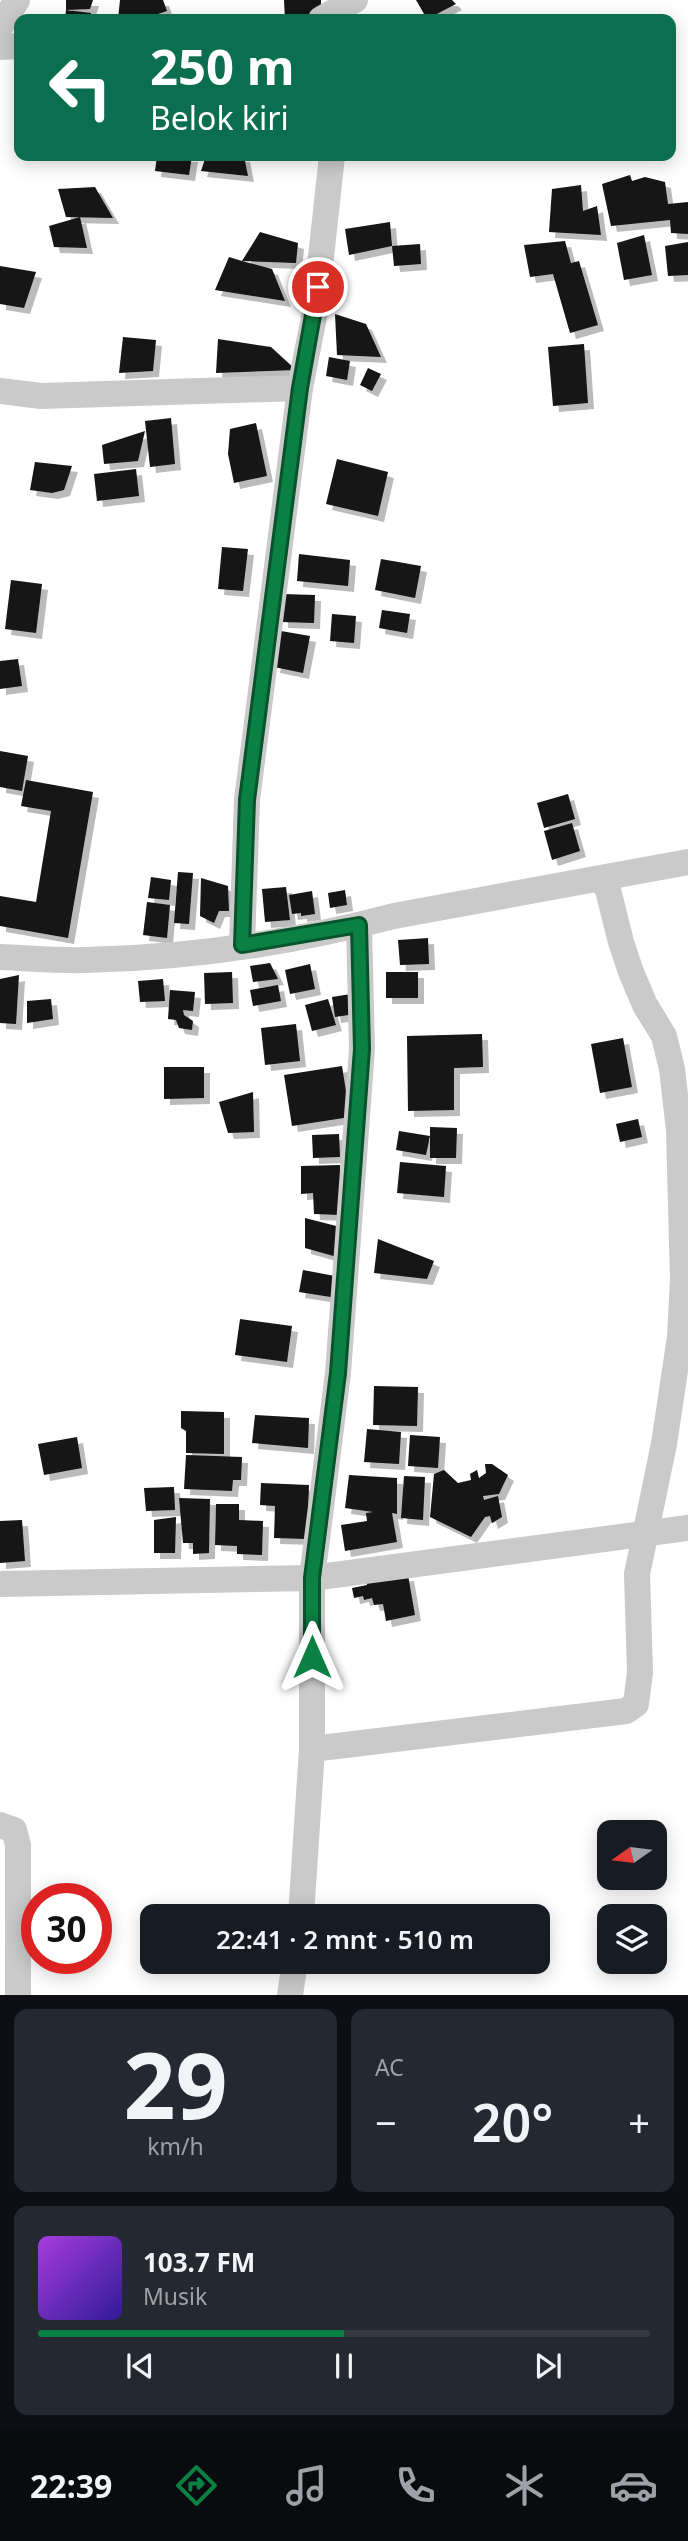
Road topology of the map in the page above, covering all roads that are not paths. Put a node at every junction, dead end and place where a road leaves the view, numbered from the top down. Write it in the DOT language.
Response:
graph roads {
  1 [pos="17,0"];
  2 [pos="0,27"];
  3 [pos="331,161"];
  4 [pos="300,388"];
  5 [pos="0,391"];
  6 [pos="688,862"];
  7 [pos="601,879"];
  8 [pos="359,925"];
  9 [pos="242,945"];
  10 [pos="0,957"];
  11 [pos="688,1528"];
  12 [pos="646,1532"];
  13 [pos="312,1578"];
  14 [pos="0,1584"];
  15 [pos="312,1749"];
  16 [pos="0,1825"];
  17 [pos="302,1904"];
  18 [pos="293,1974"];
  19 [pos="18,1995"];
  20 [pos="290,1995"];
  1 -- 2 [label="street"];
  3 -- 4 [label="street"];
  4 -- 5 [label="street"];
  4 -- 9 [label="street"];
  6 -- 7 [label="street"];
  7 -- 8 [label="street"];
  7 -- 12 [label="street"];
  8 -- 9 [label="street"];
  8 -- 13 [label="street"];
  9 -- 10 [label="street"];
  11 -- 12 [label="street"];
  12 -- 13 [label="street"];
  12 -- 15 [label="street"];
  13 -- 14 [label="street"];
  13 -- 15 [label="street"];
  15 -- 17 [label="street"];
  16 -- 19 [label="street"];
  18 -- 20 [label="street"];
}
